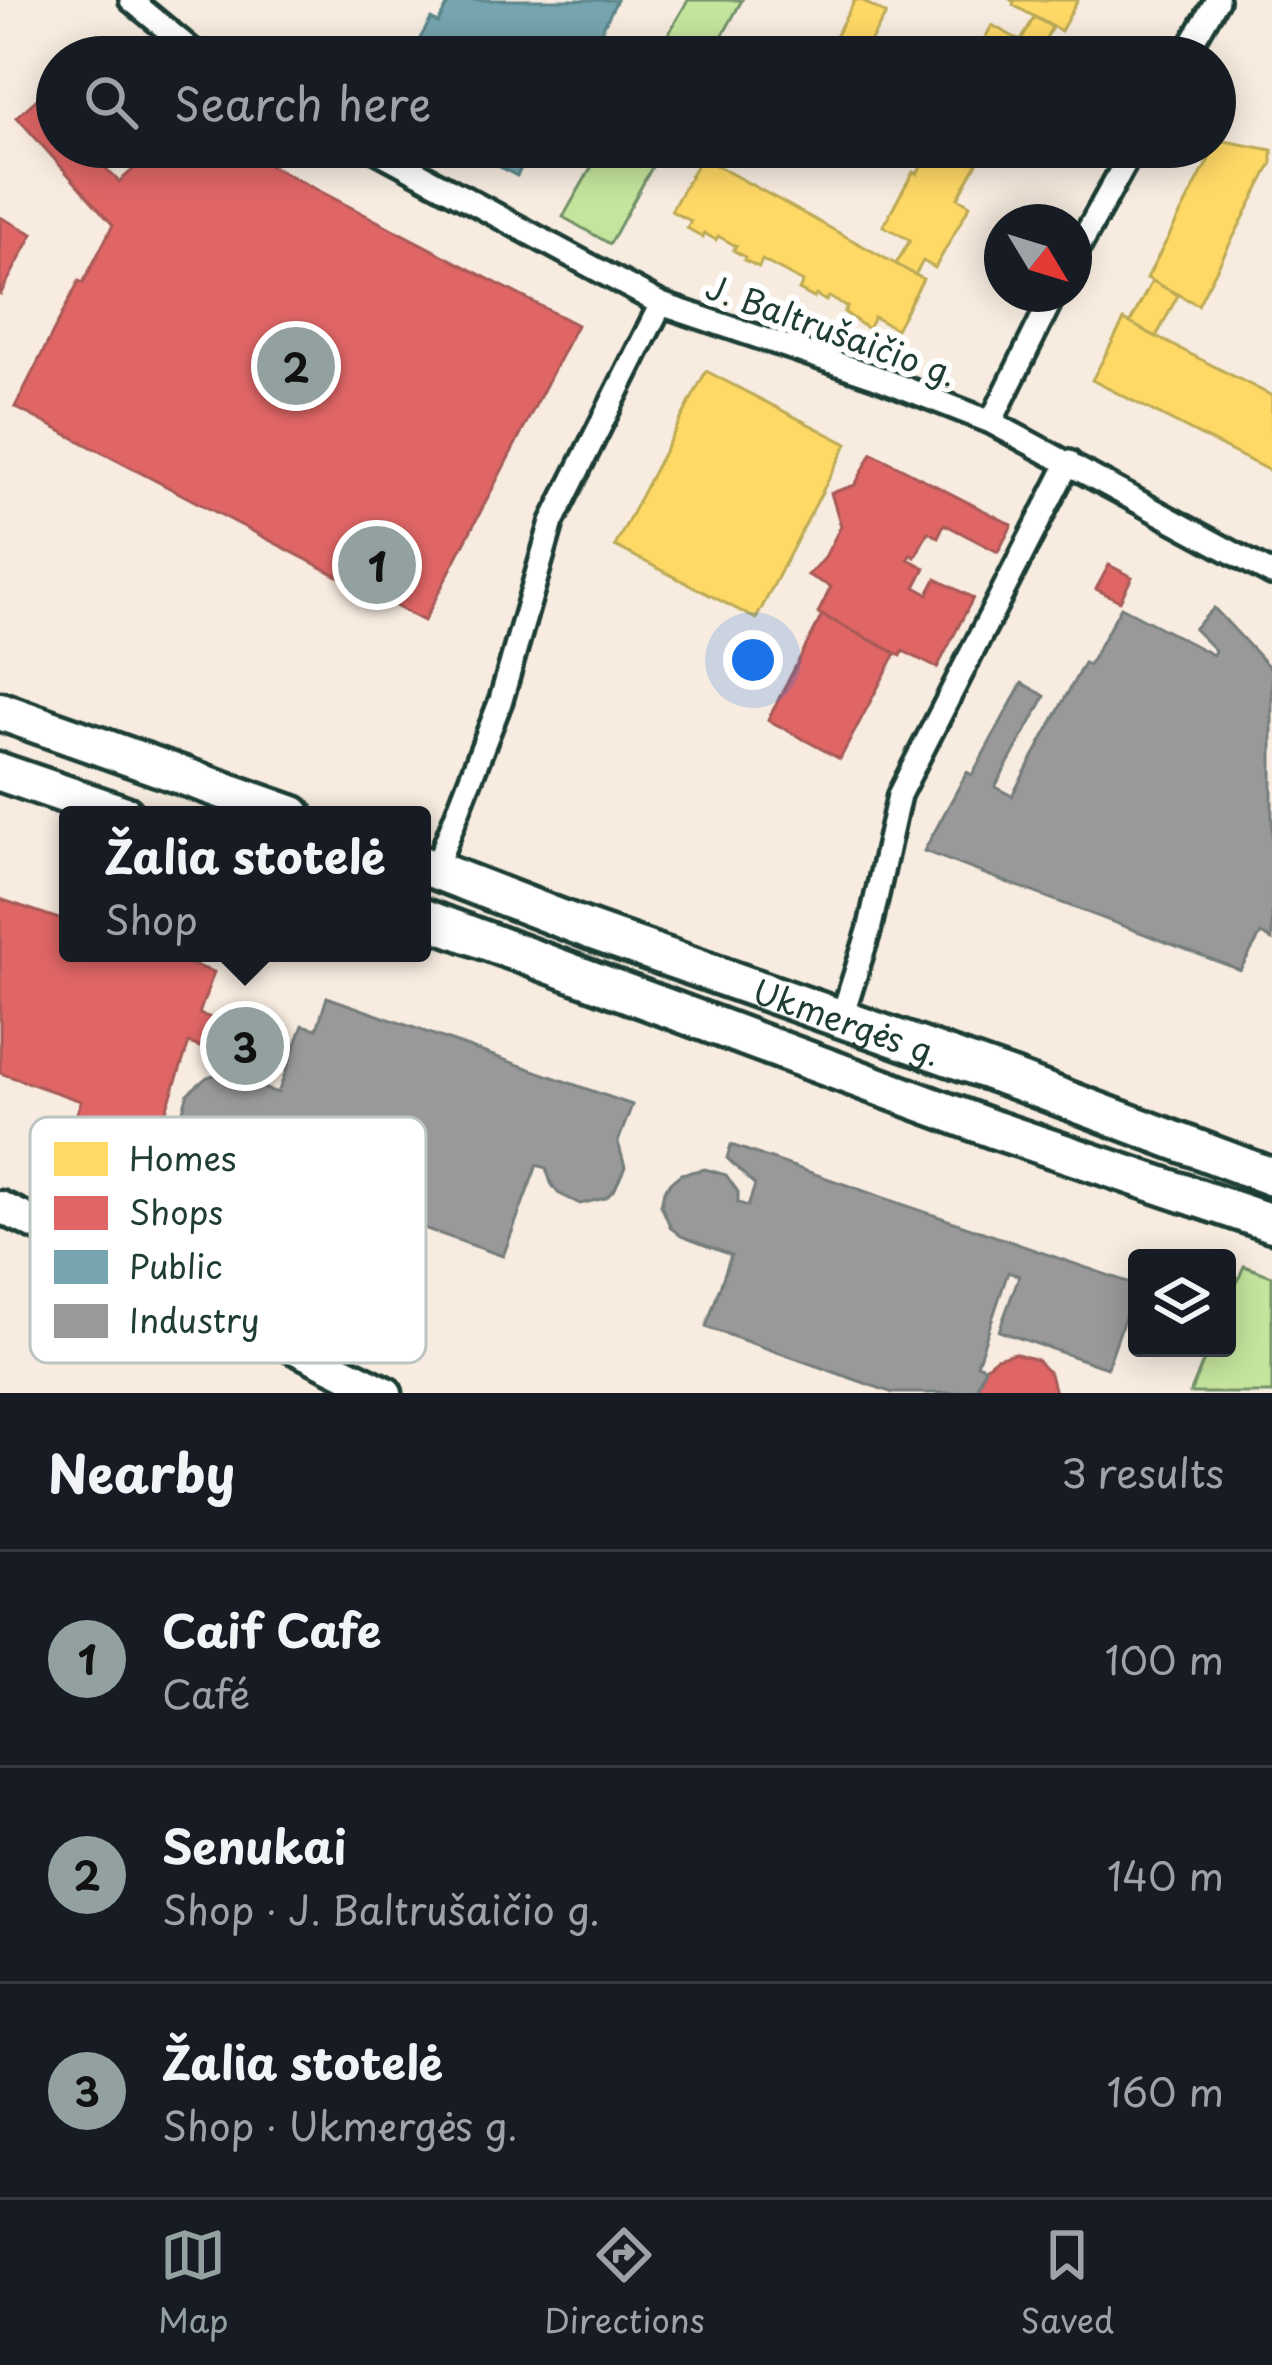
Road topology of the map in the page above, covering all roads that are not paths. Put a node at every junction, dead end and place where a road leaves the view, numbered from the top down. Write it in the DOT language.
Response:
graph roads {
  1 [pos="131,0"];
  2 [pos="1216,0"];
  3 [pos="175,36"];
  4 [pos="1196,36"];
  5 [pos="409,168"];
  6 [pos="1122,168"];
  7 [pos="1092,223"];
  8 [pos="661,304"];
  9 [pos="1045,312"];
  10 [pos="991,422"];
  11 [pos="1069,462"];
  12 [pos="1272,574"];
  13 [pos="0,711"];
  14 [pos="0,772"];
  15 [pos="99,806"];
  16 [pos="268,806"];
  17 [pos="431,867"];
  18 [pos="431,881"];
  19 [pos="431,919"];
  20 [pos="841,1020"];
  21 [pos="1272,1177"];
  22 [pos="0,1207"];
  23 [pos="30,1221"];
  24 [pos="1272,1223"];
  25 [pos="326,1363"];
  26 [pos="386,1393"];
  1 -- 3 [label="street"];
  2 -- 4 [label="street"];
  5 -- 8 [label="street, J. Baltrušaičio g."];
  6 -- 7 [label="street"];
  8 -- 10 [label="street, J. Baltrušaičio g."];
  8 -- 17 [label="street"];
  9 -- 10 [label="street"];
  10 -- 11 [label="street, J. Baltrušaičio g."];
  11 -- 12 [label="street, J. Baltrušaičio g."];
  11 -- 20 [label="street"];
  13 -- 16 [label="highway"];
  14 -- 15 [label="highway"];
  18 -- 20 [label="highway, Ukmergės g."];
  19 -- 24 [label="highway, Ukmergės g."];
  20 -- 21 [label="highway, Ukmergės g."];
  22 -- 23 [label="street"];
  25 -- 26 [label="street"];
}
